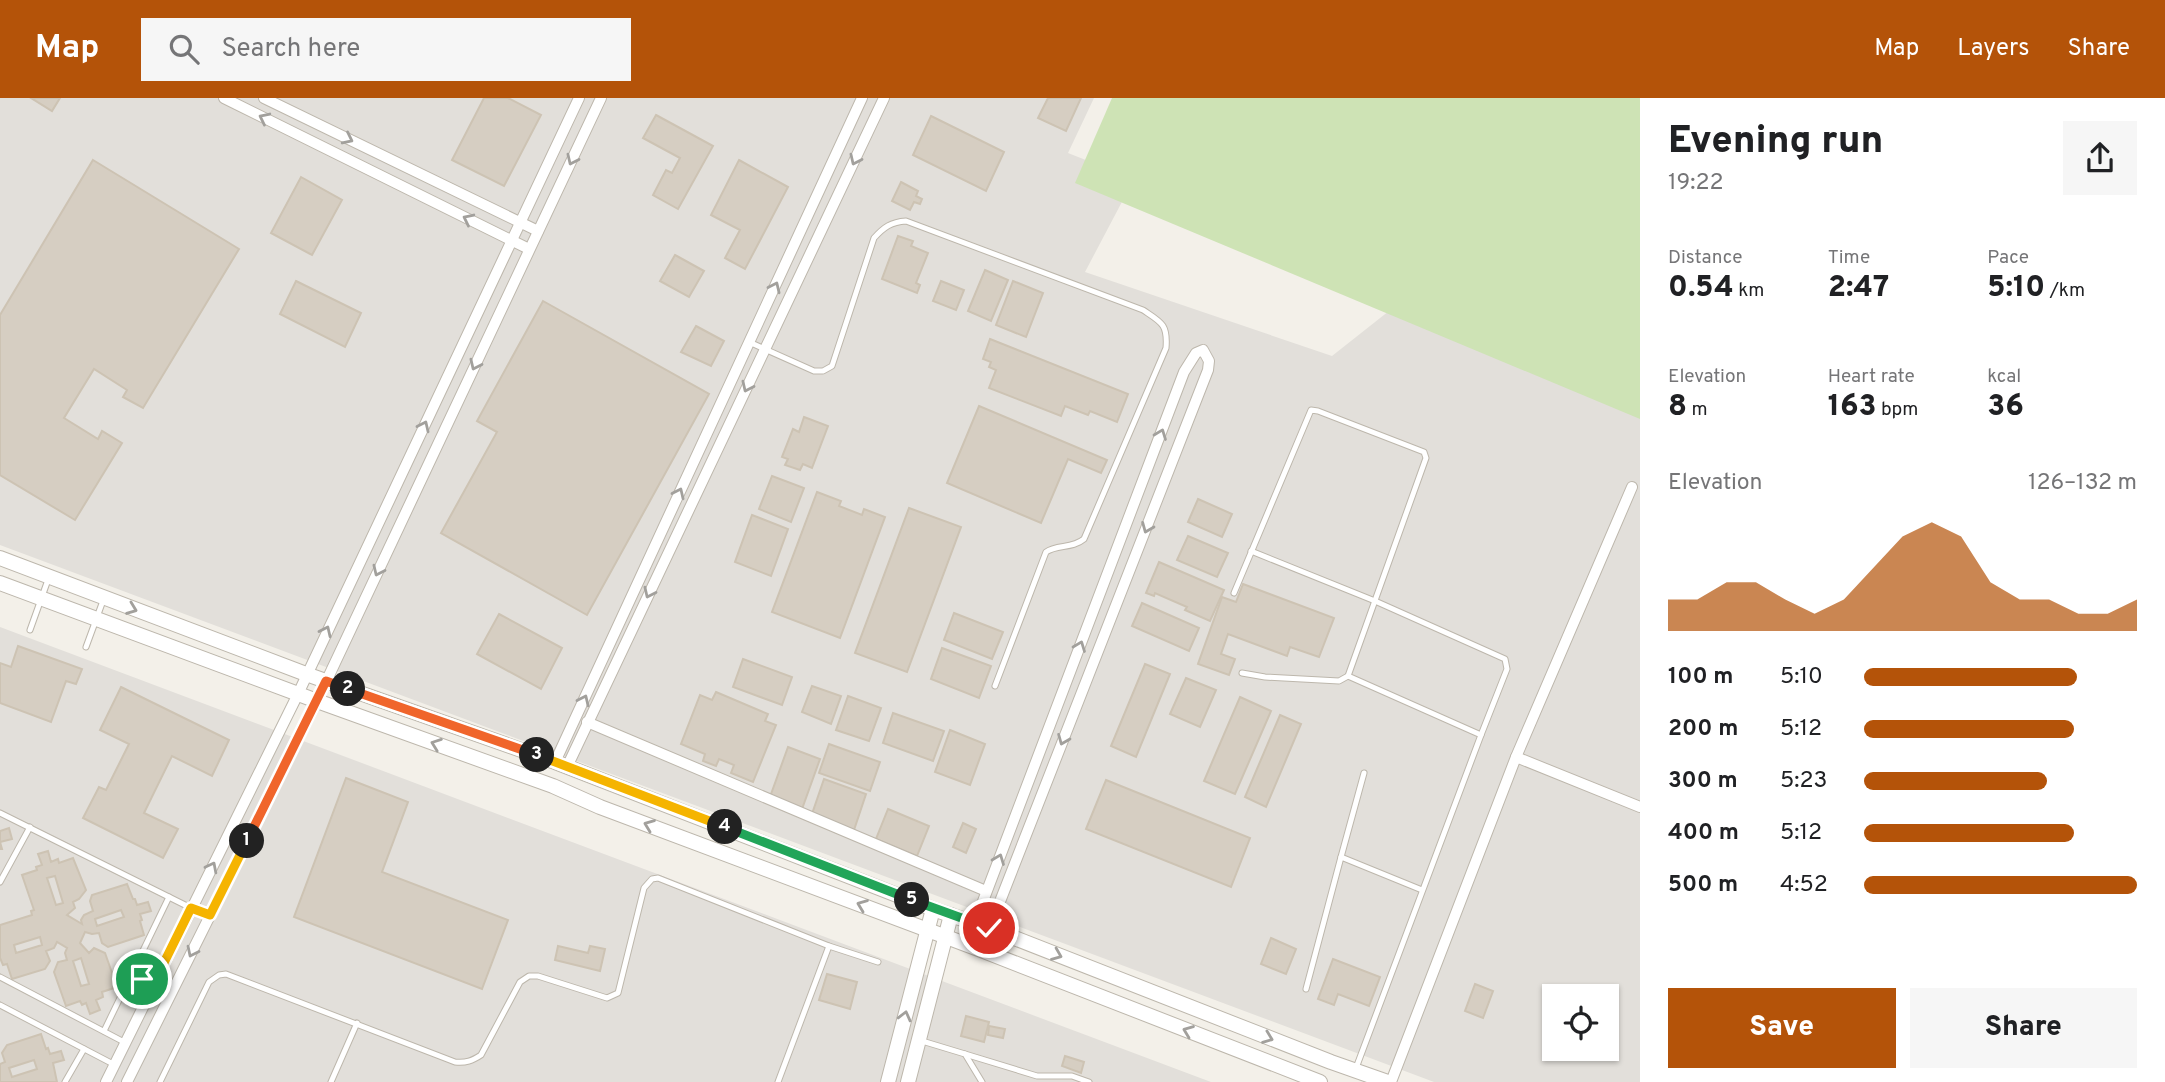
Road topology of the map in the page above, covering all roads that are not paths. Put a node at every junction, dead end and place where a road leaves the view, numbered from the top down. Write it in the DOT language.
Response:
graph roads {
  1 [pos="224,98"];
  2 [pos="264,98"];
  3 [pos="579,98"];
  4 [pos="601,98"];
  5 [pos="884,98"];
  6 [pos="859,99"];
  7 [pos="878,110"];
  8 [pos="520,222"];
  9 [pos="538,231"];
  10 [pos="511,241"];
  11 [pos="529,249"];
  12 [pos="749,342"];
  13 [pos="765,349"];
  14 [pos="1632,488"];
  15 [pos="1251,551"];
  16 [pos="0,558"];
  17 [pos="49,577"];
  18 [pos="0,583"];
  19 [pos="1234,593"];
  20 [pos="41,598"];
  21 [pos="104,598"];
  22 [pos="1375,601"];
  23 [pos="96,619"];
  24 [pos="30,630"];
  25 [pos="86,647"];
  26 [pos="1242,673"];
  27 [pos="306,674"];
  28 [pos="1348,676"];
  29 [pos="326,681"];
  30 [pos="995,686"];
  31 [pos="298,694"];
  32 [pos="317,701"];
  33 [pos="587,722"];
  34 [pos="1480,736"];
  35 [pos="1516,757"];
  36 [pos="561,764"];
  37 [pos="1364,773"];
  38 [pos="1640,807"];
  39 [pos="0,813"];
  40 [pos="30,827"];
  41 [pos="1341,857"];
  42 [pos="0,882"];
  43 [pos="1422,890"];
  44 [pos="986,891"];
  45 [pos="169,897"];
  46 [pos="191,908"];
  47 [pos="933,909"];
  48 [pos="210,915"];
  49 [pos="951,915"];
  50 [pos="974,922"];
  51 [pos="989,928"];
  52 [pos="927,931"];
  53 [pos="945,939"];
  54 [pos="829,946"];
  55 [pos="974,948"];
  56 [pos="878,962"];
  57 [pos="132,973"];
  58 [pos="0,977"];
  59 [pos="153,985"];
  60 [pos="1306,989"];
  61 [pos="0,1005"];
  62 [pos="357,1023"];
  63 [pos="104,1031"];
  64 [pos="918,1040"];
  65 [pos="124,1042"];
  66 [pos="84,1049"];
  67 [pos="965,1054"];
  68 [pos="115,1065"];
  69 [pos="1354,1071"];
  70 [pos="65,1082"];
  71 [pos="106,1082"];
  72 [pos="127,1082"];
  73 [pos="160,1082"];
  74 [pos="331,1082"];
  75 [pos="778,1082"];
  76 [pos="888,1082"];
  77 [pos="908,1082"];
  78 [pos="982,1082"];
  79 [pos="1089,1082"];
  80 [pos="1320,1082"];
  81 [pos="1389,1082"];
  10 -- 1 [label="street, one-way"];
  2 -- 8 [label="street, one-way"];
  3 -- 8 [label="street"];
  4 -- 9 [label="street, one-way"];
  5 -- 7 [label="street"];
  6 -- 7 [label="street"];
  12 -- 6 [label="street, one-way"];
  7 -- 13 [label="street, one-way"];
  8 -- 9 [label="street"];
  8 -- 10 [label="street"];
  9 -- 11 [label="street"];
  10 -- 11 [label="street"];
  27 -- 10 [label="street, one-way"];
  11 -- 29 [label="street, one-way"];
  12 -- 13 [label="lane"];
  36 -- 12 [label="street, one-way"];
  13 -- 30 [label="lane"];
  13 -- 33 [label="street, one-way"];
  14 -- 35 [label="street"];
  15 -- 19 [label="lane"];
  15 -- 22 [label="lane"];
  15 -- 22 [label="lane"];
  16 -- 17 [label="street"];
  17 -- 20 [label="lane"];
  17 -- 21 [label="street"];
  18 -- 20 [label="street"];
  20 -- 23 [label="street"];
  20 -- 24 [label="lane"];
  21 -- 23 [label="lane"];
  21 -- 27 [label="street, one-way"];
  22 -- 28 [label="lane"];
  22 -- 34 [label="lane"];
  23 -- 25 [label="lane"];
  23 -- 31 [label="street"];
  26 -- 28 [label="lane"];
  27 -- 29 [label="street"];
  27 -- 31 [label="street"];
  28 -- 34 [label="lane"];
  29 -- 32 [label="street"];
  29 -- 36 [label="street"];
  31 -- 32 [label="street"];
  46 -- 31 [label="street, one-way"];
  32 -- 48 [label="street"];
  52 -- 32 [label="street, one-way"];
  33 -- 36 [label="street"];
  33 -- 44 [label="street"];
  34 -- 43 [label="lane"];
  35 -- 38 [label="street"];
  35 -- 81 [label="street"];
  36 -- 47 [label="street"];
  37 -- 41 [label="lane"];
  39 -- 40 [label="lane"];
  40 -- 42 [label="lane"];
  40 -- 45 [label="lane"];
  41 -- 43 [label="lane"];
  41 -- 60 [label="lane"];
  43 -- 69 [label="lane"];
  44 -- 50 [label="street"];
  44 -- 51 [label="street, one-way"];
  45 -- 46 [label="lane"];
  45 -- 57 [label="lane"];
  46 -- 48 [label="street"];
  46 -- 59 [label="street"];
  47 -- 49 [label="street"];
  47 -- 52 [label="street"];
  48 -- 72 [label="street, one-way"];
  49 -- 50 [label="street"];
  49 -- 53 [label="street"];
  50 -- 51 [label="street"];
  50 -- 55 [label="street"];
  51 -- 55 [label="street"];
  51 -- 69 [label="street, one-way"];
  52 -- 53 [label="street"];
  76 -- 52 [label="street, one-way"];
  53 -- 55 [label="street"];
  53 -- 64 [label="street"];
  54 -- 56 [label="lane"];
  54 -- 62 [label="lane"];
  54 -- 75 [label="lane"];
  80 -- 55 [label="street, one-way"];
  57 -- 59 [label="lane"];
  57 -- 63 [label="lane"];
  58 -- 63 [label="lane"];
  59 -- 65 [label="street"];
  61 -- 66 [label="lane"];
  62 -- 73 [label="lane"];
  62 -- 74 [label="lane"];
  63 -- 65 [label="lane"];
  64 -- 67 [label="lane"];
  64 -- 77 [label="street"];
  65 -- 68 [label="street"];
  66 -- 68 [label="lane"];
  66 -- 70 [label="lane"];
  67 -- 78 [label="lane"];
  67 -- 79 [label="lane"];
  68 -- 71 [label="street"];
  69 -- 81 [label="street"];
}
